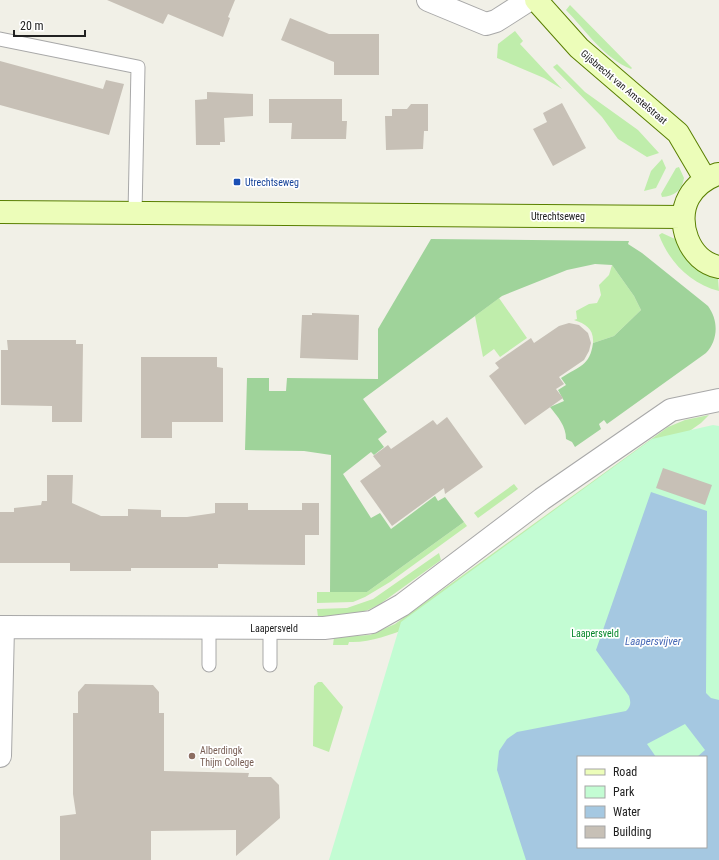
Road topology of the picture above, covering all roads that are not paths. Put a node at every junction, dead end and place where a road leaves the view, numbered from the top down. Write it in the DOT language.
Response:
graph roads {
  1 [pos="428,0"];
  2 [pos="529,0"];
  3 [pos="536,0"];
  4 [pos="0,38"];
  5 [pos="712,176"];
  6 [pos="0,212"];
  7 [pos="135,214"];
  8 [pos="683,217"];
  9 [pos="719,267"];
  10 [pos="719,400"];
  11 [pos="1,627"];
  12 [pos="209,628"];
  13 [pos="270,629"];
  14 [pos="209,665"];
  15 [pos="270,665"];
  16 [pos="0,756"];
  1 -- 2 [label="street"];
  3 -- 5 [label="main road, Gijsbrecht van Amstelstraat"];
  4 -- 7 [label="lane"];
  5 -- 8 [label="main road"];
  6 -- 7 [label="main road, Utrechtseweg"];
  7 -- 8 [label="main road, Utrechtseweg"];
  8 -- 9 [label="main road"];
  10 -- 13 [label="street, Laapersveld"];
  11 -- 12 [label="street, Laapersveld"];
  11 -- 16 [label="street"];
  12 -- 13 [label="street, Laapersveld"];
  12 -- 14 [label="lane"];
  13 -- 15 [label="lane"];
}
